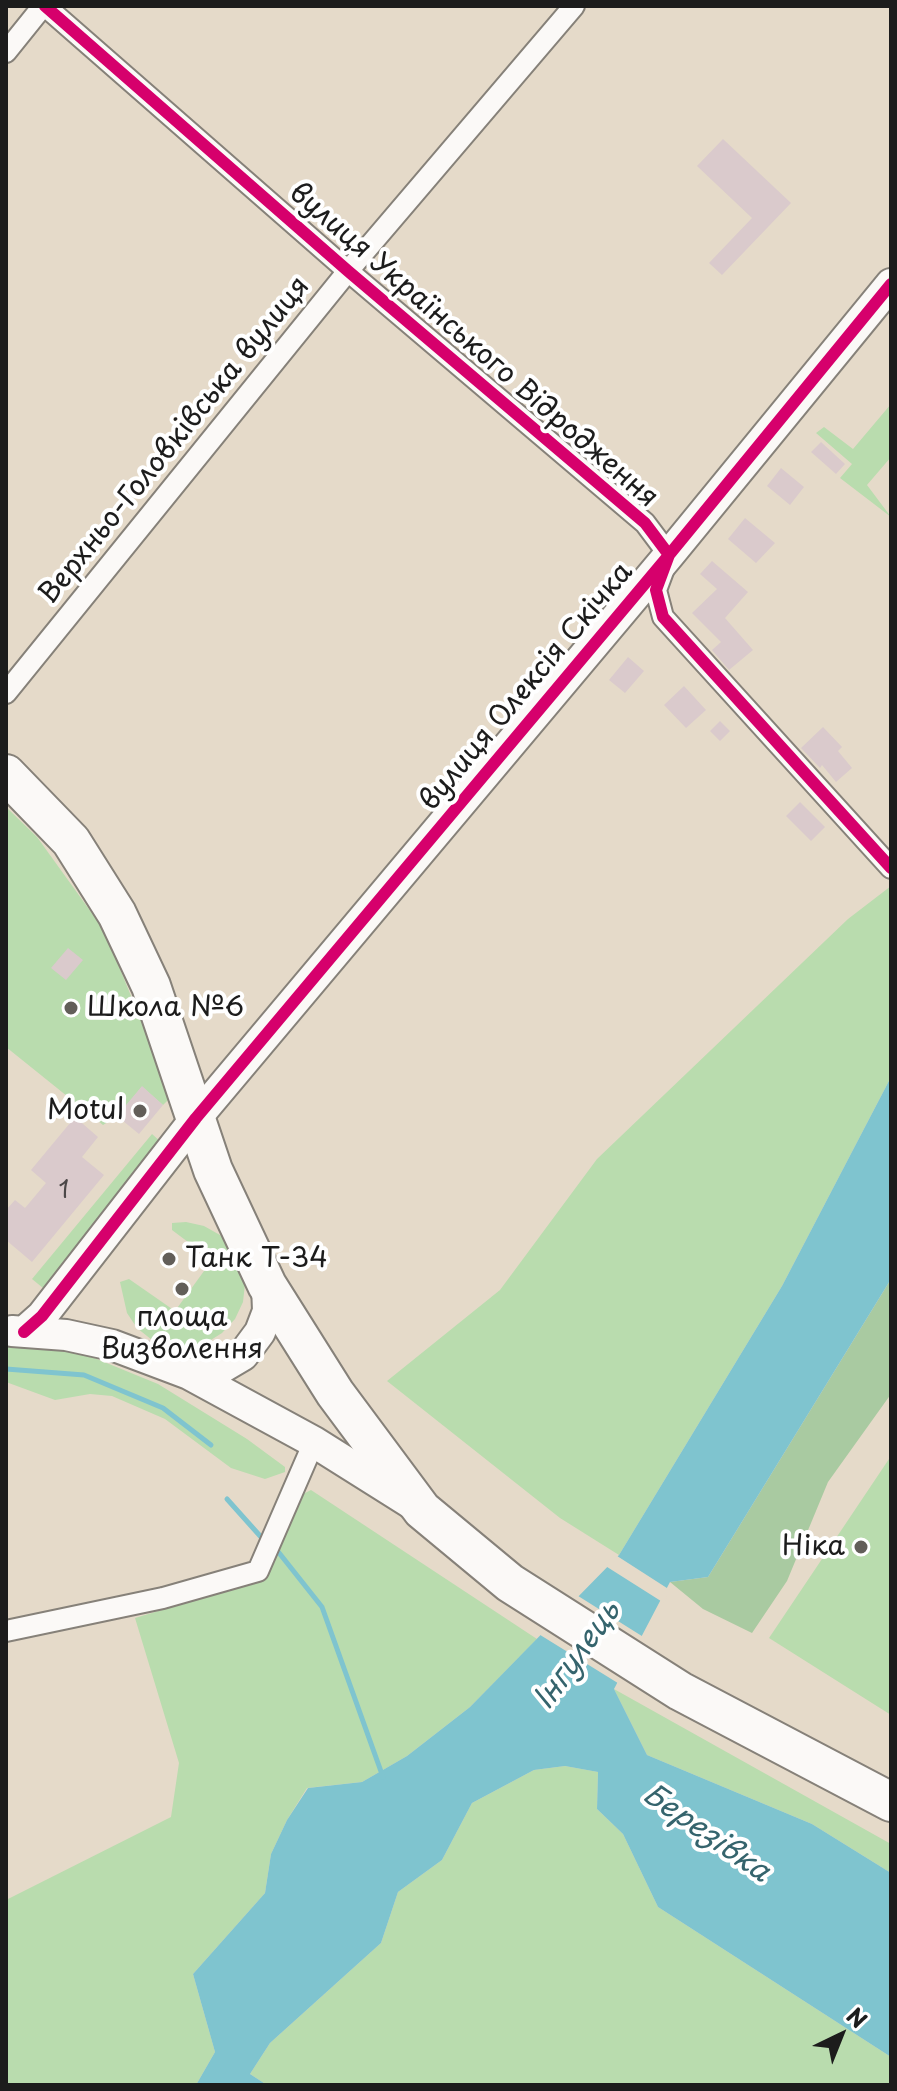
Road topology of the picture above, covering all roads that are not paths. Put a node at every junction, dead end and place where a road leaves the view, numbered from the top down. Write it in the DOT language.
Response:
graph roads {
  1 [pos="44,6"];
  2 [pos="574,6"];
  3 [pos="6,52"];
  4 [pos="348,271"];
  5 [pos="891,284"];
  6 [pos="669,555"];
  7 [pos="6,693"];
  8 [pos="6,774"];
  9 [pos="891,868"];
  10 [pos="196,1118"];
  11 [pos="267,1285"];
  12 [pos="15,1331"];
  13 [pos="189,1374"];
  14 [pos="314,1442"];
  15 [pos="422,1510"];
  16 [pos="6,1631"];
  17 [pos="891,1802"];
  1 -- 3 [label="street"];
  1 -- 4 [label="street, вулиця Українського Відродження"];
  2 -- 4 [label="street, Верхньо-Головківська вулиця"];
  4 -- 6 [label="street, вулиця Українського Відродження"];
  4 -- 7 [label="street, Верхньо-Головківська вулиця"];
  5 -- 6 [label="street, вулиця Олексія Скічка"];
  6 -- 9 [label="street"];
  6 -- 10 [label="street, вулиця Олексія Скічка"];
  8 -- 10 [label="highway"];
  10 -- 11 [label="highway"];
  10 -- 12 [label="street, вулиця Олексія Скічка"];
  11 -- 13 [label="street"];
  11 -- 15 [label="highway"];
  12 -- 13 [label="street"];
  13 -- 14 [label="street"];
  14 -- 15 [label="street"];
  14 -- 16 [label="street"];
  15 -- 17 [label="highway"];
}
